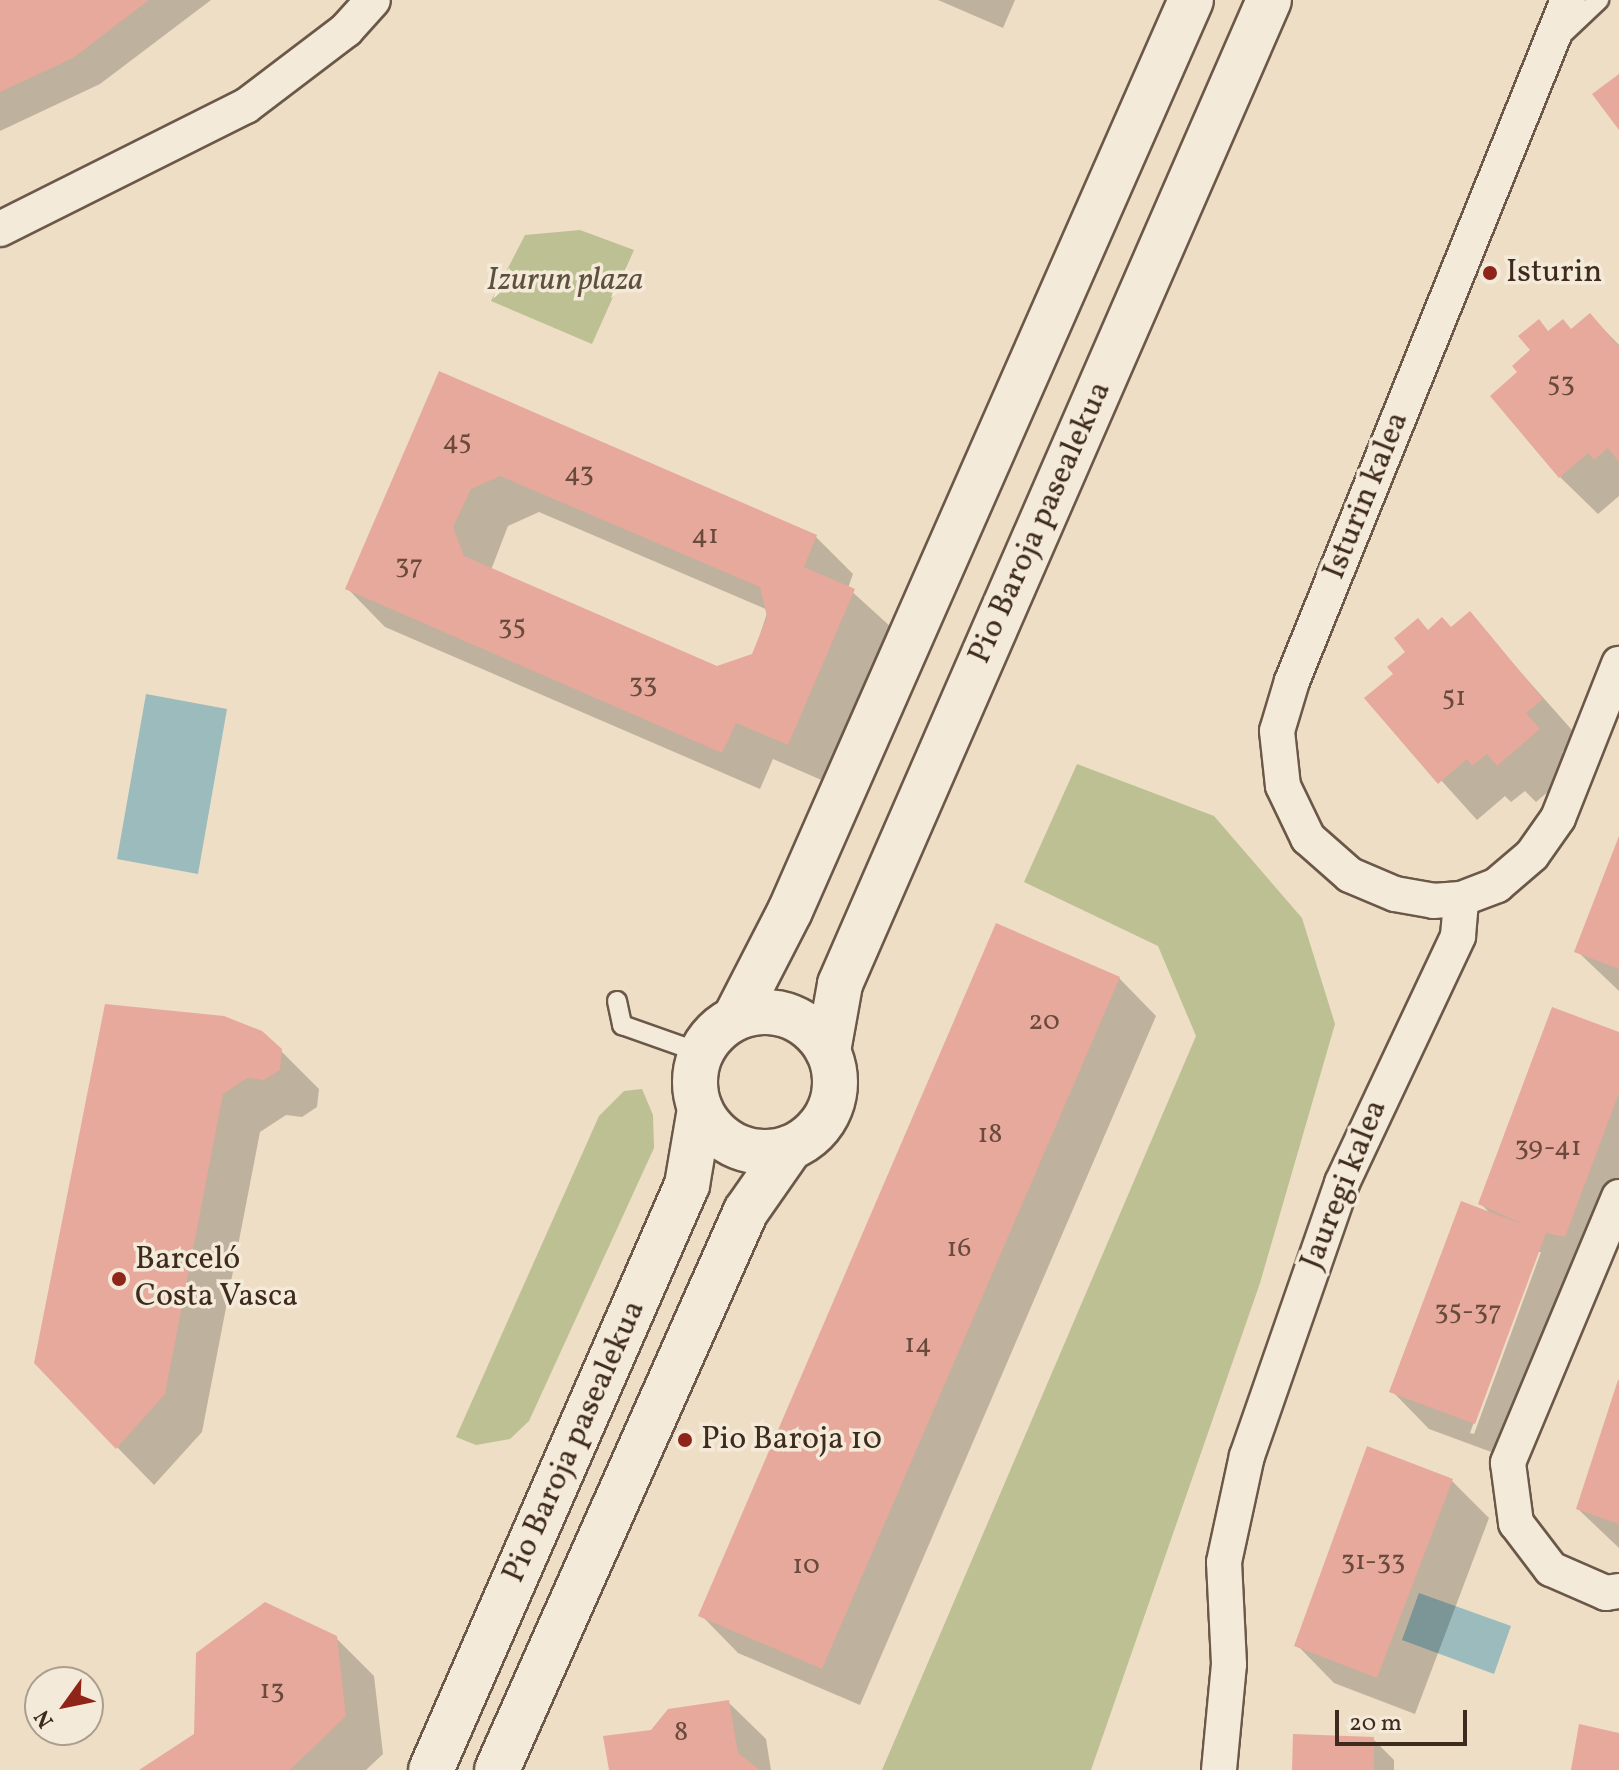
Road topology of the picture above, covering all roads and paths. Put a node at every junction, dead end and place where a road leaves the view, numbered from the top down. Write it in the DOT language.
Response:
graph roads {
  1 [pos="373,0"];
  2 [pos="1191,0"];
  3 [pos="1269,0"];
  4 [pos="1568,0"];
  5 [pos="1599,0"];
  6 [pos="1549,47"];
  7 [pos="0,229"];
  8 [pos="1619,664"];
  9 [pos="1461,899"];
  10 [pos="617,1001"];
  11 [pos="735,1018"];
  12 [pos="828,1051"];
  13 [pos="701,1053"];
  14 [pos="700,1109"];
  15 [pos="790,1148"];
  16 [pos="1619,1197"];
  17 [pos="1619,1591"];
  18 [pos="431,1770"];
  19 [pos="497,1770"];
  20 [pos="1219,1770"];
  1 -- 7 [label="street"];
  2 -- 11 [label="main road"];
  3 -- 12 [label="main road, Pio Baroja pasealekua"];
  4 -- 6 [label="street, Isturin kalea"];
  5 -- 6 [label="lane"];
  6 -- 9 [label="street, Isturin kalea"];
  8 -- 9 [label="street"];
  9 -- 20 [label="street, Jauregi kalea"];
  10 -- 13 [label="lane"];
  11 -- 12 [label="main road"];
  11 -- 13 [label="main road"];
  12 -- 15 [label="main road"];
  13 -- 14 [label="main road"];
  14 -- 15 [label="main road"];
  14 -- 18 [label="main road, Pio Baroja pasealekua"];
  15 -- 19 [label="main road, Pio Baroja pasealekua"];
  16 -- 17 [label="street"];
}
